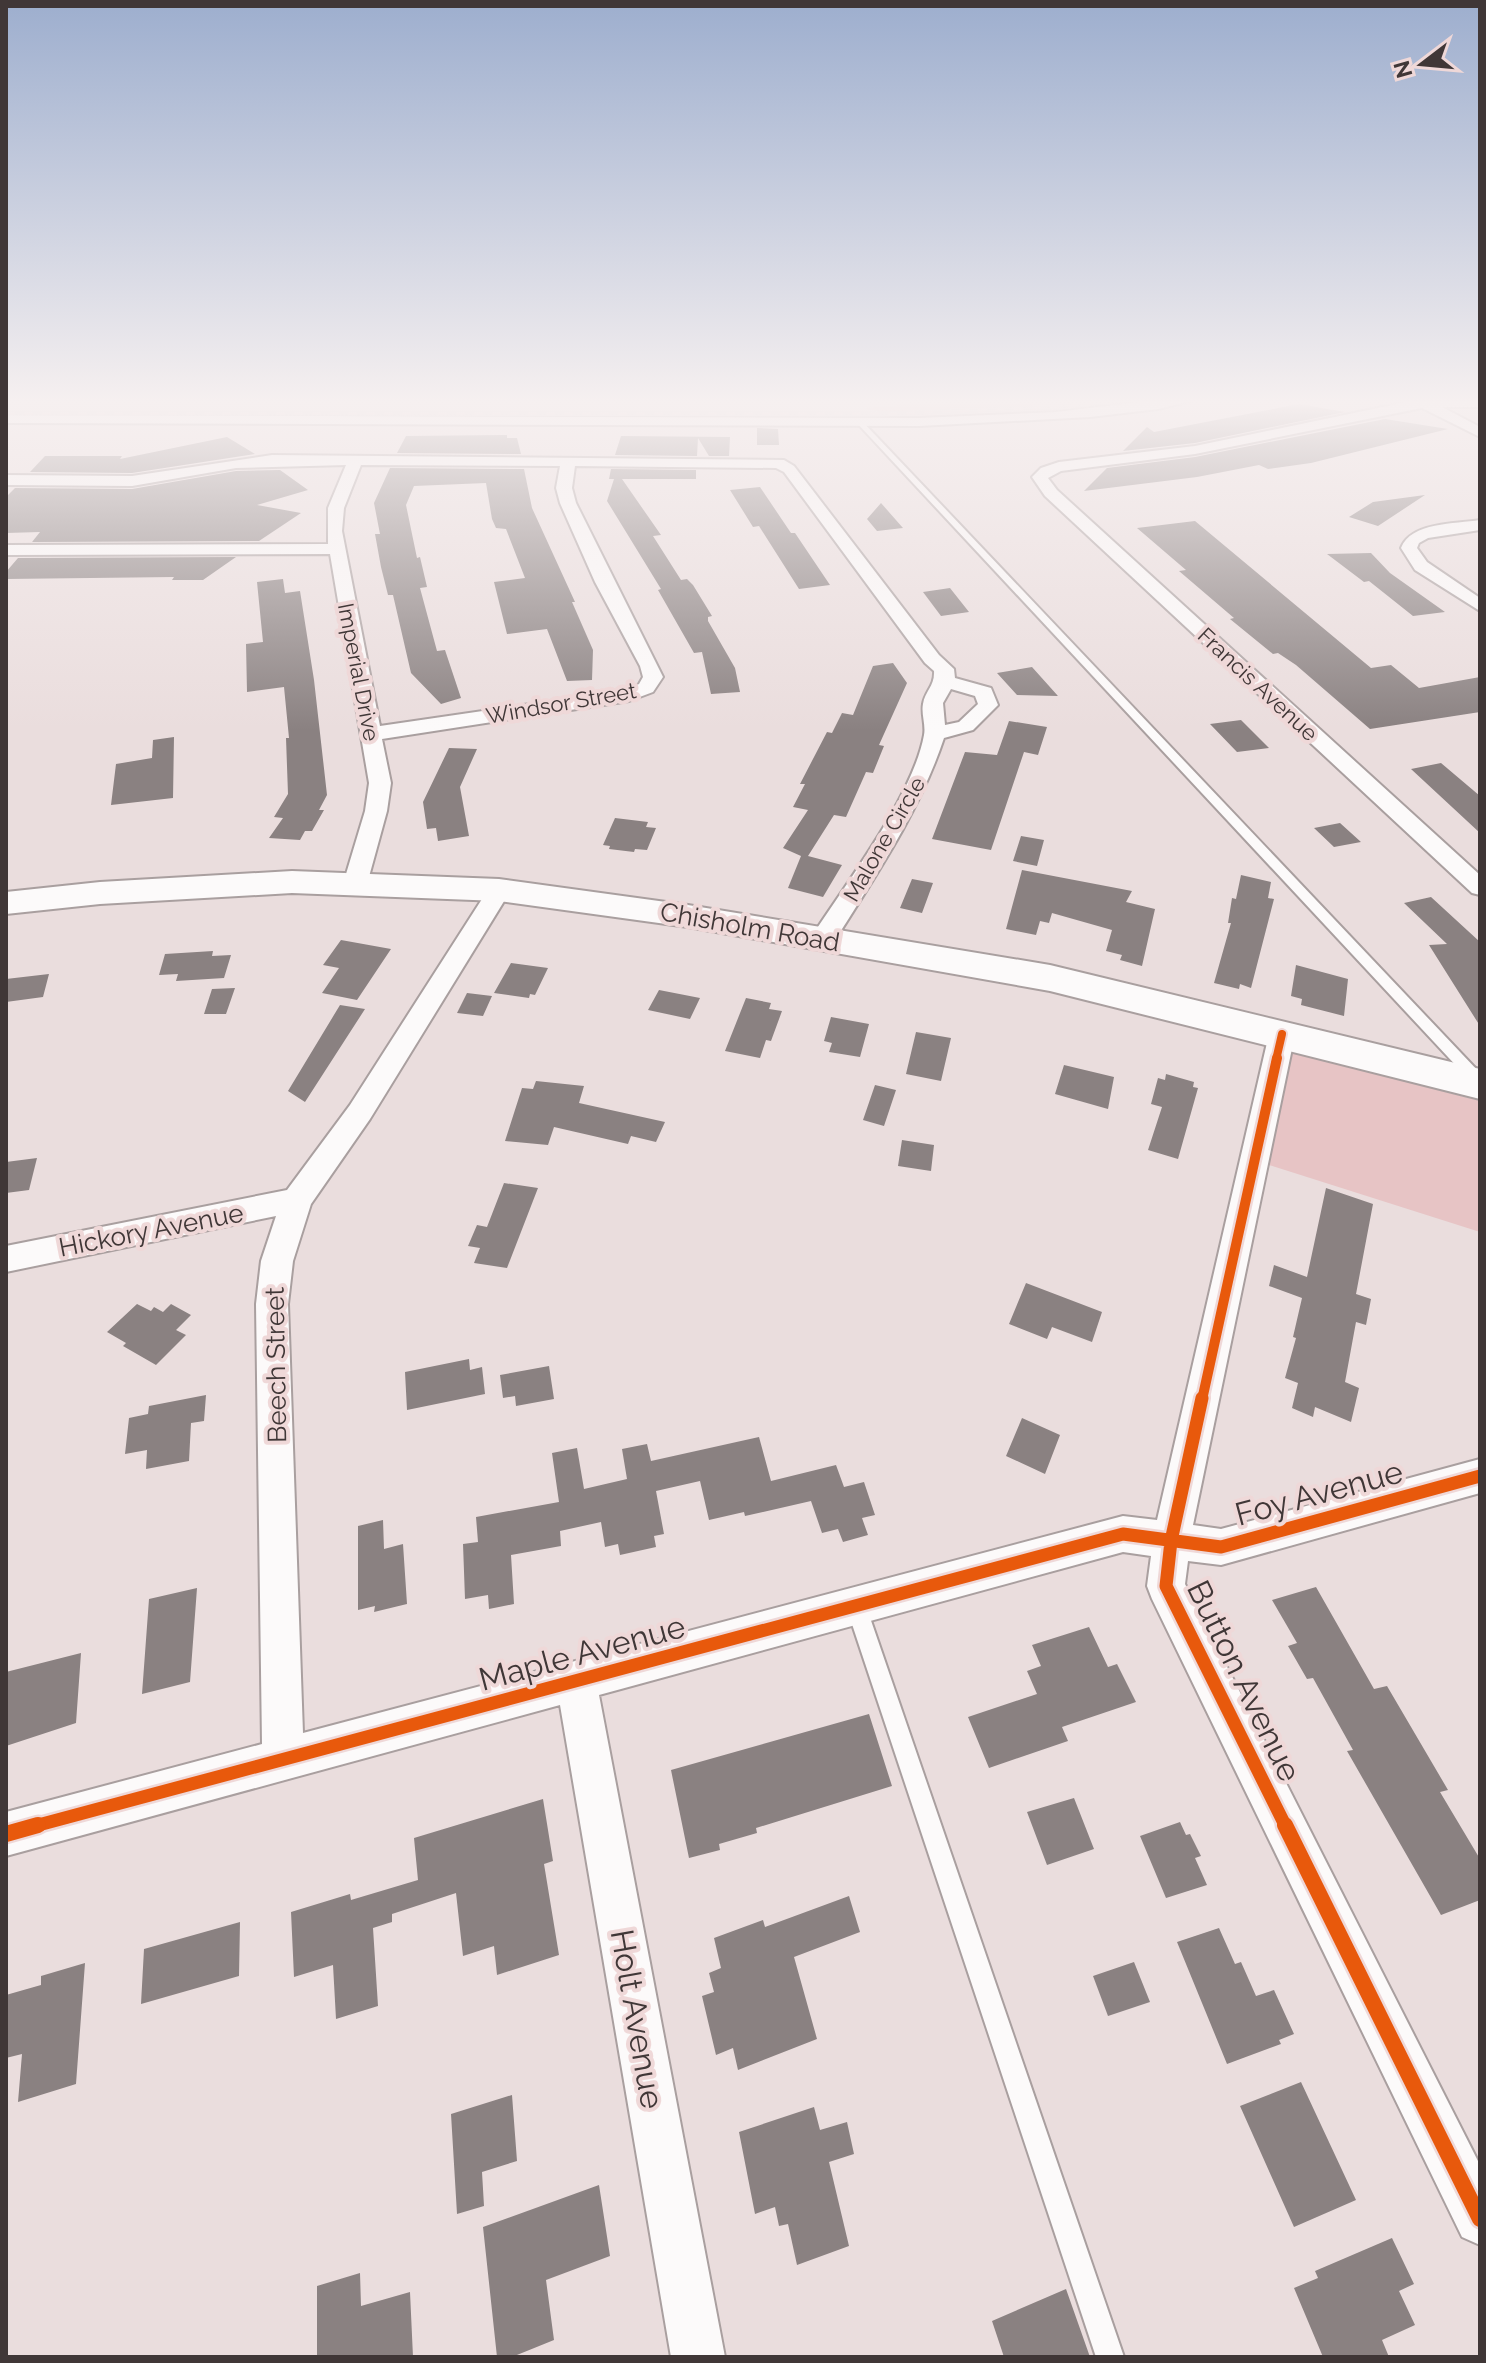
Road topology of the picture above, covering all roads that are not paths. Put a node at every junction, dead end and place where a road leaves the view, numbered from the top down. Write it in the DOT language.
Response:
graph roads {
  1 [pos="336,509"];
  2 [pos="571,509"];
  3 [pos="819,509"];
  4 [pos="943,509"];
  5 [pos="1069,509"];
  6 [pos="1480,525"];
  7 [pos="336,549"];
  8 [pos="6,550"];
  9 [pos="1480,606"];
  10 [pos="945,682"];
  11 [pos="371,734"];
  12 [pos="935,734"];
  13 [pos="355,884"];
  14 [pos="1480,888"];
  15 [pos="499,890"];
  16 [pos="6,903"];
  17 [pos="823,939"];
  18 [pos="1282,1034"];
  19 [pos="1480,1083"];
  20 [pos="297,1200"];
  21 [pos="6,1259"];
  22 [pos="1480,1476"];
  23 [pos="1171,1541"];
  24 [pos="856,1606"];
  25 [pos="576,1682"];
  26 [pos="283,1760"];
  27 [pos="6,1834"];
  28 [pos="1480,2219"];
  29 [pos="698,2357"];
  30 [pos="1110,2357"];
  1 -- 7 [label="street, Imperial Drive"];
  2 -- 11 [label="street, Windsor Street"];
  3 -- 10 [label="street"];
  4 -- 19 [label="lane"];
  5 -- 14 [label="street, Francis Avenue"];
  6 -- 9 [label="street"];
  7 -- 8 [label="street"];
  7 -- 11 [label="street, Imperial Drive"];
  10 -- 12 [label="street, Malone Circle"];
  10 -- 12 [label="street"];
  11 -- 13 [label="street, Imperial Drive"];
  12 -- 17 [label="street, Malone Circle"];
  13 -- 15 [label="main road, Chisholm Road"];
  13 -- 16 [label="main road, Chisholm Road"];
  15 -- 17 [label="main road, Chisholm Road"];
  15 -- 20 [label="street, Beech Street"];
  17 -- 18 [label="main road, Chisholm Road"];
  18 -- 19 [label="main road, Chisholm Road"];
  18 -- 23 [label="street, Button Avenue"];
  20 -- 21 [label="street, Hickory Avenue"];
  20 -- 26 [label="street, Beech Street"];
  22 -- 23 [label="street, Foy Avenue"];
  23 -- 24 [label="street, Maple Avenue"];
  23 -- 28 [label="street, Button Avenue"];
  24 -- 25 [label="street, Maple Avenue"];
  24 -- 30 [label="lane"];
  25 -- 26 [label="street, Maple Avenue"];
  25 -- 29 [label="street, Holt Avenue"];
  26 -- 27 [label="street, Maple Avenue"];
}
